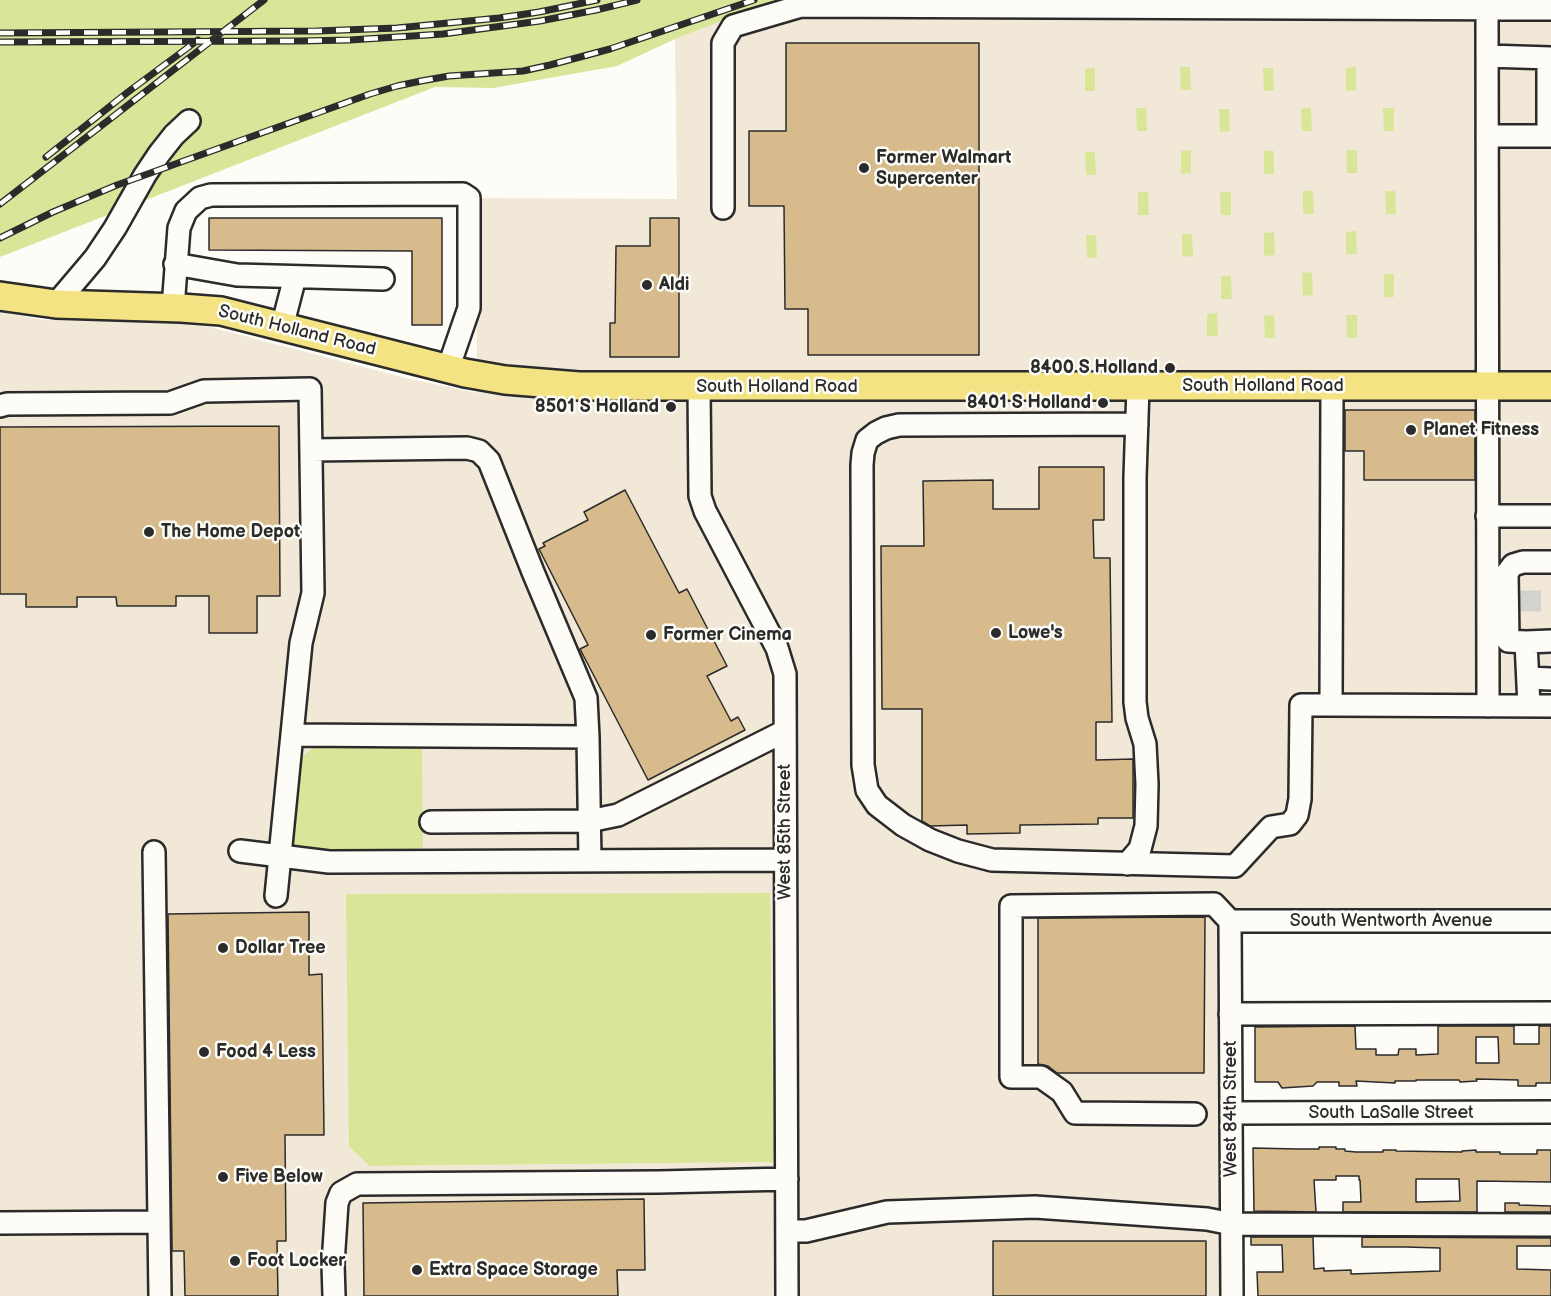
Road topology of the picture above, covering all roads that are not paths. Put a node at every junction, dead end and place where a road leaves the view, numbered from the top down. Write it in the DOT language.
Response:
graph roads {
  1 [pos="1499,6"];
  2 [pos="1551,9"];
  3 [pos="1487,56"];
  4 [pos="1550,58"];
  5 [pos="189,121"];
  6 [pos="1487,136"];
  7 [pos="1550,136"];
  8 [pos="723,208"];
  9 [pos="175,264"];
  10 [pos="295,277"];
  11 [pos="383,279"];
  12 [pos="3,297"];
  13 [pos="56,304"];
  14 [pos="173,308"];
  15 [pos="282,327"];
  16 [pos="447,369"];
  17 [pos="1487,386"];
  18 [pos="1551,386"];
  19 [pos="699,387"];
  20 [pos="1138,387"];
  21 [pos="1332,387"];
  22 [pos="0,406"];
  23 [pos="1137,424"];
  24 [pos="311,450"];
  25 [pos="1487,516"];
  26 [pos="1551,516"];
  27 [pos="1551,562"];
  28 [pos="1551,641"];
  29 [pos="1526,642"];
  30 [pos="1528,678"];
  31 [pos="1551,679"];
  32 [pos="1331,705"];
  33 [pos="1488,706"];
  34 [pos="1529,706"];
  35 [pos="1551,706"];
  36 [pos="785,731"];
  37 [pos="292,735"];
  38 [pos="588,737"];
  39 [pos="589,821"];
  40 [pos="431,822"];
  41 [pos="240,851"];
  42 [pos="154,852"];
  43 [pos="280,856"];
  44 [pos="785,860"];
  45 [pos="590,861"];
  46 [pos="1127,864"];
  47 [pos="276,896"];
  48 [pos="1230,921"];
  49 [pos="1551,921"];
  50 [pos="1551,1013"];
  51 [pos="1230,1014"];
  52 [pos="1551,1112"];
  53 [pos="1195,1113"];
  54 [pos="1231,1113"];
  55 [pos="787,1179"];
  56 [pos="159,1222"];
  57 [pos="0,1223"];
  58 [pos="1232,1224"];
  59 [pos="1551,1225"];
  60 [pos="787,1231"];
  61 [pos="160,1296"];
  62 [pos="334,1296"];
  63 [pos="788,1296"];
  64 [pos="1232,1296"];
  1 -- 2 [label="street"];
  1 -- 3 [label="street"];
  1 -- 8 [label="street"];
  3 -- 4 [label="street"];
  3 -- 6 [label="street"];
  4 -- 7 [label="street"];
  5 -- 13 [label="street"];
  6 -- 7 [label="street"];
  6 -- 17 [label="street"];
  9 -- 10 [label="street"];
  9 -- 14 [label="street"];
  9 -- 16 [label="street"];
  10 -- 11 [label="street"];
  10 -- 15 [label="street"];
  12 -- 13 [label="main road, South Holland Road"];
  13 -- 14 [label="main road, South Holland Road"];
  14 -- 15 [label="main road, South Holland Road"];
  15 -- 16 [label="main road, South Holland Road"];
  16 -- 19 [label="main road, South Holland Road"];
  17 -- 18 [label="main road, South Holland Road"];
  17 -- 21 [label="main road, South Holland Road"];
  17 -- 25 [label="street"];
  19 -- 20 [label="main road, South Holland Road"];
  19 -- 36 [label="street, West 85th Street"];
  20 -- 21 [label="main road, South Holland Road"];
  20 -- 23 [label="street"];
  21 -- 32 [label="street"];
  22 -- 24 [label="street"];
  23 -- 46 [label="street"];
  23 -- 46 [label="street"];
  24 -- 37 [label="street"];
  24 -- 38 [label="street"];
  25 -- 26 [label="street"];
  25 -- 33 [label="street"];
  27 -- 29 [label="street"];
  28 -- 29 [label="street"];
  29 -- 30 [label="street"];
  30 -- 31 [label="street"];
  30 -- 34 [label="street"];
  32 -- 33 [label="street"];
  32 -- 46 [label="street"];
  33 -- 34 [label="street"];
  34 -- 35 [label="street"];
  36 -- 39 [label="street"];
  36 -- 44 [label="street, West 85th Street"];
  37 -- 38 [label="street"];
  37 -- 43 [label="street"];
  38 -- 39 [label="street"];
  39 -- 40 [label="street"];
  39 -- 45 [label="street"];
  41 -- 43 [label="street"];
  42 -- 56 [label="street"];
  43 -- 45 [label="street"];
  43 -- 47 [label="street"];
  44 -- 45 [label="street"];
  44 -- 55 [label="street, West 85th Street"];
  48 -- 49 [label="street, South Wentworth Avenue"];
  48 -- 51 [label="street, West 84th Street"];
  48 -- 53 [label="street"];
  50 -- 51 [label="street"];
  51 -- 54 [label="street, West 84th Street"];
  52 -- 54 [label="street, South LaSalle Street"];
  54 -- 58 [label="street, West 84th Street"];
  55 -- 60 [label="street, West 85th Street"];
  55 -- 62 [label="street"];
  56 -- 57 [label="street"];
  56 -- 61 [label="street"];
  58 -- 59 [label="street"];
  58 -- 60 [label="street"];
  58 -- 64 [label="street, West 84th Street"];
  60 -- 63 [label="street, West 85th Street"];
}
